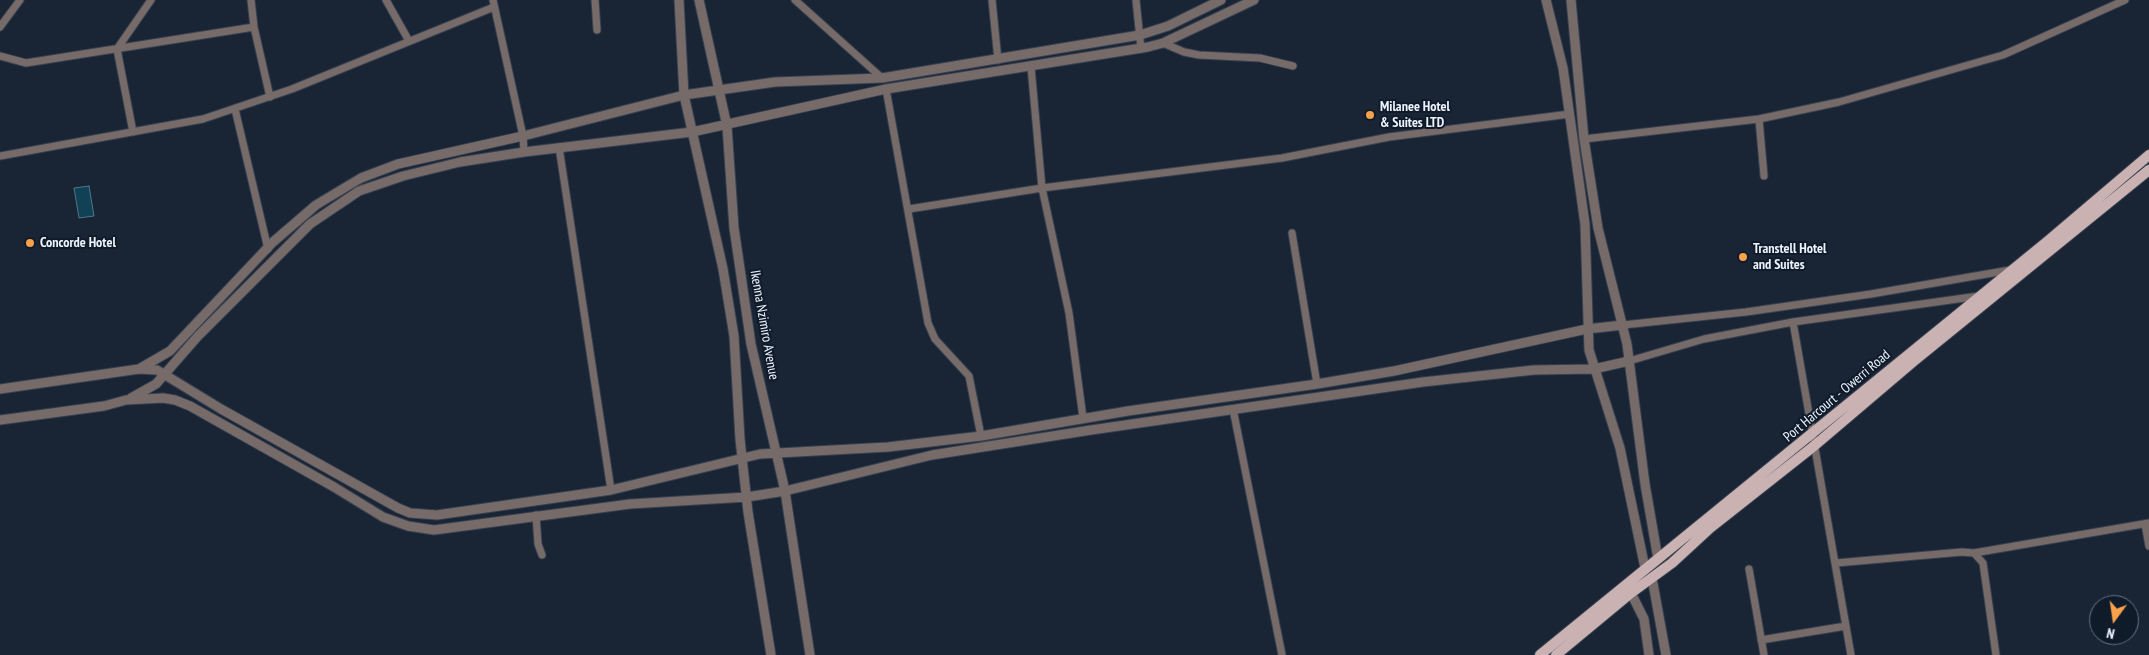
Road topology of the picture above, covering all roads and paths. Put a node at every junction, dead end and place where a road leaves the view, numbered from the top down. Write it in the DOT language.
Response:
graph roads {
  1 [pos="20,0"];
  2 [pos="151,0"];
  3 [pos="251,0"];
  4 [pos="386,0"];
  5 [pos="595,0"];
  6 [pos="679,0"];
  7 [pos="699,0"];
  8 [pos="796,0"];
  9 [pos="992,0"];
  10 [pos="1136,0"];
  11 [pos="1221,0"];
  12 [pos="1254,0"];
  13 [pos="1546,0"];
  14 [pos="1571,0"];
  15 [pos="2125,0"];
  16 [pos="494,4"];
  17 [pos="0,27"];
  18 [pos="254,27"];
  19 [pos="597,30"];
  20 [pos="1140,36"];
  21 [pos="409,41"];
  22 [pos="1163,43"];
  23 [pos="117,49"];
  24 [pos="1141,49"];
  25 [pos="0,56"];
  26 [pos="998,60"];
  27 [pos="1293,66"];
  28 [pos="1032,67"];
  29 [pos="882,78"];
  30 [pos="720,89"];
  31 [pos="886,89"];
  32 [pos="684,95"];
  33 [pos="270,97"];
  34 [pos="235,109"];
  35 [pos="1570,114"];
  36 [pos="1759,119"];
  37 [pos="727,126"];
  38 [pos="133,132"];
  39 [pos="692,132"];
  40 [pos="523,136"];
  41 [pos="1584,139"];
  42 [pos="559,147"];
  43 [pos="524,152"];
  44 [pos="2149,155"];
  45 [pos="0,156"];
  46 [pos="2149,170"];
  47 [pos="1764,176"];
  48 [pos="1042,188"];
  49 [pos="909,209"];
  50 [pos="1292,233"];
  51 [pos="268,248"];
  52 [pos="2010,270"];
  53 [pos="1980,296"];
  54 [pos="1793,322"];
  55 [pos="1623,325"];
  56 [pos="1587,329"];
  57 [pos="1629,361"];
  58 [pos="1594,368"];
  59 [pos="139,369"];
  60 [pos="165,374"];
  61 [pos="1317,384"];
  62 [pos="0,389"];
  63 [pos="126,400"];
  64 [pos="1233,409"];
  65 [pos="1082,418"];
  66 [pos="0,420"];
  67 [pos="1812,435"];
  68 [pos="981,436"];
  69 [pos="1814,446"];
  70 [pos="777,452"];
  71 [pos="741,458"];
  72 [pos="610,490"];
  73 [pos="785,491"];
  74 [pos="747,496"];
  75 [pos="424,515"];
  76 [pos="536,515"];
  77 [pos="2147,524"];
  78 [pos="421,528"];
  79 [pos="2149,546"];
  80 [pos="1974,554"];
  81 [pos="542,555"];
  82 [pos="1658,559"];
  83 [pos="1836,563"];
  84 [pos="1645,568"];
  85 [pos="1749,569"];
  86 [pos="1652,578"];
  87 [pos="1631,593"];
  88 [pos="1846,626"];
  89 [pos="1762,640"];
  90 [pos="771,655"];
  91 [pos="810,655"];
  92 [pos="1282,655"];
  93 [pos="1540,655"];
  94 [pos="1556,655"];
  95 [pos="1649,655"];
  96 [pos="1666,655"];
  97 [pos="1764,655"];
  98 [pos="1851,655"];
  99 [pos="1996,655"];
  1 -- 17 [label="street"];
  2 -- 23 [label="street"];
  3 -- 18 [label="street"];
  4 -- 21 [label="street"];
  5 -- 19 [label="street"];
  6 -- 32 [label="street"];
  7 -- 30 [label="street, Ikenna Nzimiro Avenue"];
  8 -- 29 [label="street"];
  9 -- 26 [label="street"];
  10 -- 20 [label="street"];
  11 -- 20 [label="street"];
  12 -- 22 [label="street"];
  13 -- 35 [label="street"];
  14 -- 41 [label="street"];
  15 -- 36 [label="street"];
  16 -- 21 [label="street"];
  16 -- 40 [label="street"];
  18 -- 23 [label="street"];
  18 -- 33 [label="street"];
  20 -- 24 [label="street"];
  20 -- 26 [label="street"];
  21 -- 33 [label="street"];
  22 -- 24 [label="street"];
  22 -- 27 [label="street"];
  23 -- 25 [label="street"];
  23 -- 38 [label="street"];
  24 -- 28 [label="street"];
  26 -- 29 [label="street"];
  28 -- 31 [label="street"];
  28 -- 48 [label="street"];
  29 -- 30 [label="street"];
  30 -- 32 [label="street"];
  30 -- 37 [label="street, Ikenna Nzimiro Avenue"];
  31 -- 37 [label="street"];
  31 -- 49 [label="street"];
  32 -- 39 [label="street"];
  32 -- 40 [label="street"];
  33 -- 34 [label="street"];
  34 -- 38 [label="street"];
  34 -- 51 [label="street"];
  35 -- 48 [label="street"];
  35 -- 56 [label="street"];
  36 -- 41 [label="street"];
  36 -- 47 [label="street"];
  37 -- 39 [label="street"];
  37 -- 70 [label="street, Ikenna Nzimiro Avenue"];
  38 -- 45 [label="street"];
  39 -- 42 [label="street"];
  39 -- 71 [label="street"];
  40 -- 43 [label="street"];
  40 -- 51 [label="street"];
  41 -- 55 [label="street"];
  42 -- 43 [label="street"];
  42 -- 72 [label="street"];
  43 -- 60 [label="street"];
  44 -- 52 [label="main road, Port Harcourt - Owerri Road"];
  46 -- 69 [label="main road, Port Harcourt - Owerri Road"];
  48 -- 49 [label="street"];
  48 -- 65 [label="street"];
  49 -- 68 [label="street"];
  50 -- 61 [label="street"];
  51 -- 59 [label="street"];
  52 -- 53 [label="main road, Port Harcourt - Owerri Road"];
  52 -- 55 [label="street"];
  53 -- 54 [label="street"];
  53 -- 67 [label="main road, Port Harcourt - Owerri Road"];
  54 -- 57 [label="street"];
  54 -- 67 [label="street"];
  55 -- 56 [label="street"];
  55 -- 57 [label="street"];
  56 -- 58 [label="street"];
  56 -- 61 [label="street"];
  57 -- 58 [label="street"];
  57 -- 82 [label="street"];
  58 -- 64 [label="street"];
  58 -- 84 [label="street"];
  59 -- 60 [label="street"];
  59 -- 62 [label="street"];
  60 -- 63 [label="street"];
  60 -- 75 [label="street"];
  61 -- 65 [label="street"];
  63 -- 66 [label="street"];
  63 -- 78 [label="street"];
  64 -- 73 [label="street"];
  64 -- 92 [label="street"];
  65 -- 68 [label="street"];
  67 -- 69 [label="street"];
  67 -- 82 [label="main road, Port Harcourt - Owerri Road"];
  68 -- 70 [label="street"];
  69 -- 83 [label="street"];
  69 -- 86 [label="main road, Port Harcourt - Owerri Road"];
  70 -- 71 [label="street"];
  70 -- 73 [label="street, Ikenna Nzimiro Avenue"];
  71 -- 72 [label="street"];
  71 -- 74 [label="street"];
  72 -- 75 [label="street"];
  73 -- 74 [label="street"];
  73 -- 91 [label="street, Ikenna Nzimiro Avenue"];
  74 -- 76 [label="street"];
  74 -- 90 [label="street"];
  75 -- 78 [label="street"];
  76 -- 78 [label="street"];
  76 -- 81 [label="street"];
  77 -- 79 [label="street"];
  77 -- 80 [label="street"];
  80 -- 83 [label="street"];
  80 -- 99 [label="street"];
  82 -- 84 [label="main road, Port Harcourt - Owerri Road"];
  83 -- 88 [label="street"];
  84 -- 93 [label="main road, Port Harcourt - Owerri Road"];
  85 -- 89 [label="street"];
  86 -- 87 [label="main road, Port Harcourt - Owerri Road"];
  86 -- 96 [label="street"];
  87 -- 94 [label="main road, Port Harcourt - Owerri Road"];
  87 -- 95 [label="street"];
  88 -- 89 [label="street"];
  88 -- 98 [label="street"];
  89 -- 97 [label="street"];
}
